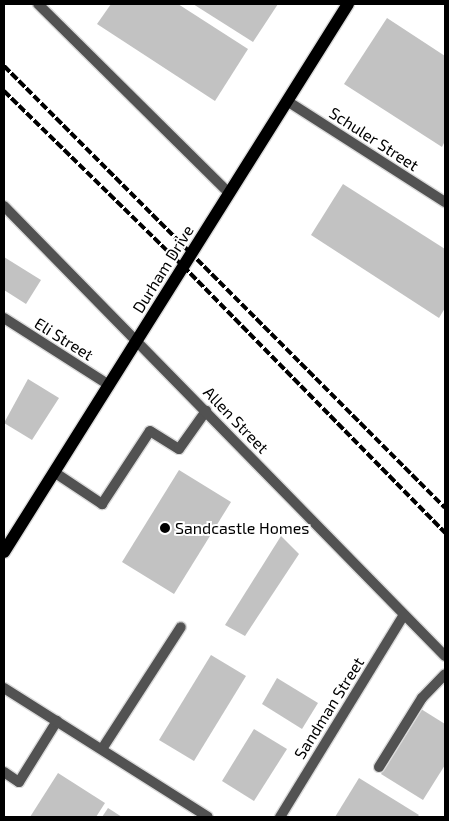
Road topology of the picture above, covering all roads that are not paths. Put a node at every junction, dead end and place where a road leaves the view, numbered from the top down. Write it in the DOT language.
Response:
graph roads {
  1 [pos="348,4"];
  2 [pos="42,5"];
  3 [pos="286,101"];
  4 [pos="229,193"];
  5 [pos="445,202"];
  6 [pos="4,206"];
  7 [pos="4,318"];
  8 [pos="137,341"];
  9 [pos="109,385"];
  10 [pos="206,411"];
  11 [pos="54,472"];
  12 [pos="4,552"];
  13 [pos="404,615"];
  14 [pos="181,627"];
  15 [pos="445,656"];
  16 [pos="445,674"];
  17 [pos="4,688"];
  18 [pos="57,721"];
  19 [pos="102,749"];
  20 [pos="379,767"];
  21 [pos="4,772"];
  22 [pos="208,817"];
  23 [pos="280,817"];
  1 -- 3 [label="main road, Durham Drive"];
  2 -- 4 [label="street"];
  3 -- 4 [label="main road, Durham Drive"];
  3 -- 5 [label="street, Schuler Street"];
  4 -- 8 [label="main road, Durham Drive"];
  6 -- 8 [label="street, Allen Street"];
  7 -- 9 [label="street, Eli Street"];
  8 -- 9 [label="main road, Durham Drive"];
  8 -- 10 [label="street, Allen Street"];
  9 -- 11 [label="main road, Durham Drive"];
  10 -- 11 [label="street"];
  10 -- 13 [label="street, Allen Street"];
  11 -- 12 [label="main road, Durham Drive"];
  13 -- 15 [label="street, Allen Street"];
  13 -- 23 [label="street, Sandman Street"];
  14 -- 19 [label="street"];
  16 -- 20 [label="street"];
  17 -- 18 [label="street"];
  18 -- 19 [label="street"];
  18 -- 21 [label="street"];
  19 -- 22 [label="street"];
}
